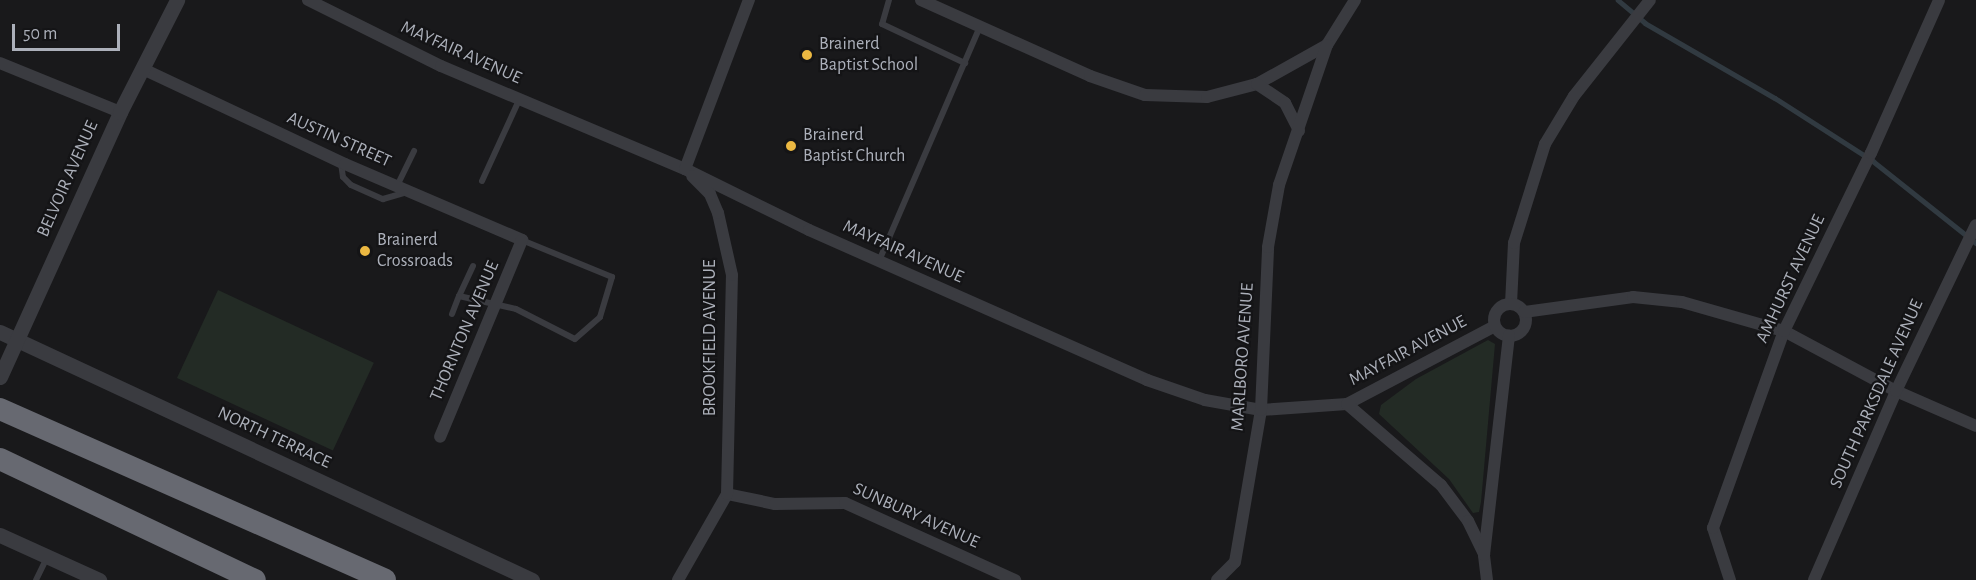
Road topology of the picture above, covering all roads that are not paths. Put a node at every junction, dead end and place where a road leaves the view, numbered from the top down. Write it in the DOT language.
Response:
graph roads {
  1 [pos="177,0"];
  2 [pos="308,0"];
  3 [pos="748,0"];
  4 [pos="889,0"];
  5 [pos="921,0"];
  6 [pos="1355,0"];
  7 [pos="1650,0"];
  8 [pos="1939,0"];
  9 [pos="980,27"];
  10 [pos="1327,45"];
  11 [pos="0,63"];
  12 [pos="965,63"];
  13 [pos="143,69"];
  14 [pos="1257,84"];
  15 [pos="519,99"];
  16 [pos="120,112"];
  17 [pos="1299,131"];
  18 [pos="414,151"];
  19 [pos="685,169"];
  20 [pos="482,181"];
  21 [pos="403,189"];
  22 [pos="1976,225"];
  23 [pos="522,240"];
  24 [pos="879,261"];
  25 [pos="473,266"];
  26 [pos="459,296"];
  27 [pos="496,302"];
  28 [pos="1511,303"];
  29 [pos="1524,312"];
  30 [pos="452,314"];
  31 [pos="1495,326"];
  32 [pos="1784,331"];
  33 [pos="0,332"];
  34 [pos="1509,335"];
  35 [pos="17,339"];
  36 [pos="3,371"];
  37 [pos="1896,391"];
  38 [pos="1347,404"];
  39 [pos="0,409"];
  40 [pos="1261,410"];
  41 [pos="1976,426"];
  42 [pos="440,437"];
  43 [pos="0,459"];
  44 [pos="727,494"];
  45 [pos="0,535"];
  46 [pos="1484,555"];
  47 [pos="47,556"];
  48 [pos="230,569"];
  49 [pos="36,580"];
  50 [pos="99,580"];
  51 [pos="250,580"];
  52 [pos="255,580"];
  53 [pos="385,580"];
  54 [pos="532,580"];
  55 [pos="678,580"];
  56 [pos="1015,580"];
  57 [pos="1217,580"];
  58 [pos="1487,580"];
  59 [pos="1730,580"];
  60 [pos="1815,580"];
  1 -- 13 [label="street, BELVOIR AVENUE"];
  2 -- 15 [label="street, MAYFAIR AVENUE"];
  3 -- 19 [label="street"];
  4 -- 12 [label="lane"];
  5 -- 9 [label="street, MARLBORO AVENUE"];
  6 -- 10 [label="street, MARLBORO AVENUE"];
  7 -- 28 [label="street"];
  8 -- 32 [label="street, AMHURST AVENUE"];
  9 -- 12 [label="lane"];
  9 -- 14 [label="street, MARLBORO AVENUE"];
  10 -- 14 [label="street, MARLBORO AVENUE"];
  10 -- 17 [label="street, MARLBORO AVENUE"];
  11 -- 16 [label="street"];
  12 -- 24 [label="lane"];
  13 -- 16 [label="street, BELVOIR AVENUE"];
  13 -- 21 [label="street, AUSTIN STREET"];
  14 -- 17 [label="street"];
  15 -- 19 [label="street, MAYFAIR AVENUE"];
  15 -- 20 [label="lane"];
  16 -- 35 [label="street, BELVOIR AVENUE"];
  17 -- 40 [label="street, MARLBORO AVENUE"];
  18 -- 21 [label="lane"];
  19 -- 24 [label="street, MAYFAIR AVENUE"];
  19 -- 44 [label="street, BROOKFIELD AVENUE"];
  21 -- 23 [label="street, AUSTIN STREET"];
  22 -- 37 [label="street, SOUTH PARKSDALE AVENUE"];
  23 -- 27 [label="street, THORNTON AVENUE"];
  23 -- 27 [label="lane"];
  24 -- 40 [label="street, MAYFAIR AVENUE"];
  25 -- 26 [label="lane"];
  26 -- 27 [label="lane"];
  26 -- 30 [label="lane"];
  27 -- 42 [label="street, THORNTON AVENUE"];
  28 -- 29 [label="street"];
  28 -- 31 [label="street"];
  29 -- 32 [label="street"];
  29 -- 34 [label="street"];
  31 -- 34 [label="street"];
  31 -- 38 [label="street, MAYFAIR AVENUE"];
  32 -- 37 [label="street"];
  32 -- 59 [label="street, AMHURST AVENUE"];
  33 -- 35 [label="street, NORTH TERRACE"];
  34 -- 46 [label="street"];
  35 -- 36 [label="street, BELVOIR AVENUE"];
  35 -- 54 [label="street, NORTH TERRACE"];
  37 -- 41 [label="street"];
  37 -- 60 [label="street, SOUTH PARKSDALE AVENUE"];
  38 -- 40 [label="street, MAYFAIR AVENUE"];
  38 -- 46 [label="street"];
  39 -- 53 [label="highway"];
  40 -- 57 [label="street, MARLBORO AVENUE"];
  43 -- 48 [label="highway"];
  44 -- 55 [label="street, BROOKFIELD AVENUE"];
  44 -- 56 [label="street, SUNBURY AVENUE"];
  45 -- 47 [label="street"];
  46 -- 58 [label="street"];
  47 -- 49 [label="lane"];
  47 -- 50 [label="street"];
  48 -- 51 [label="highway"];
  48 -- 52 [label="highway"];
}
